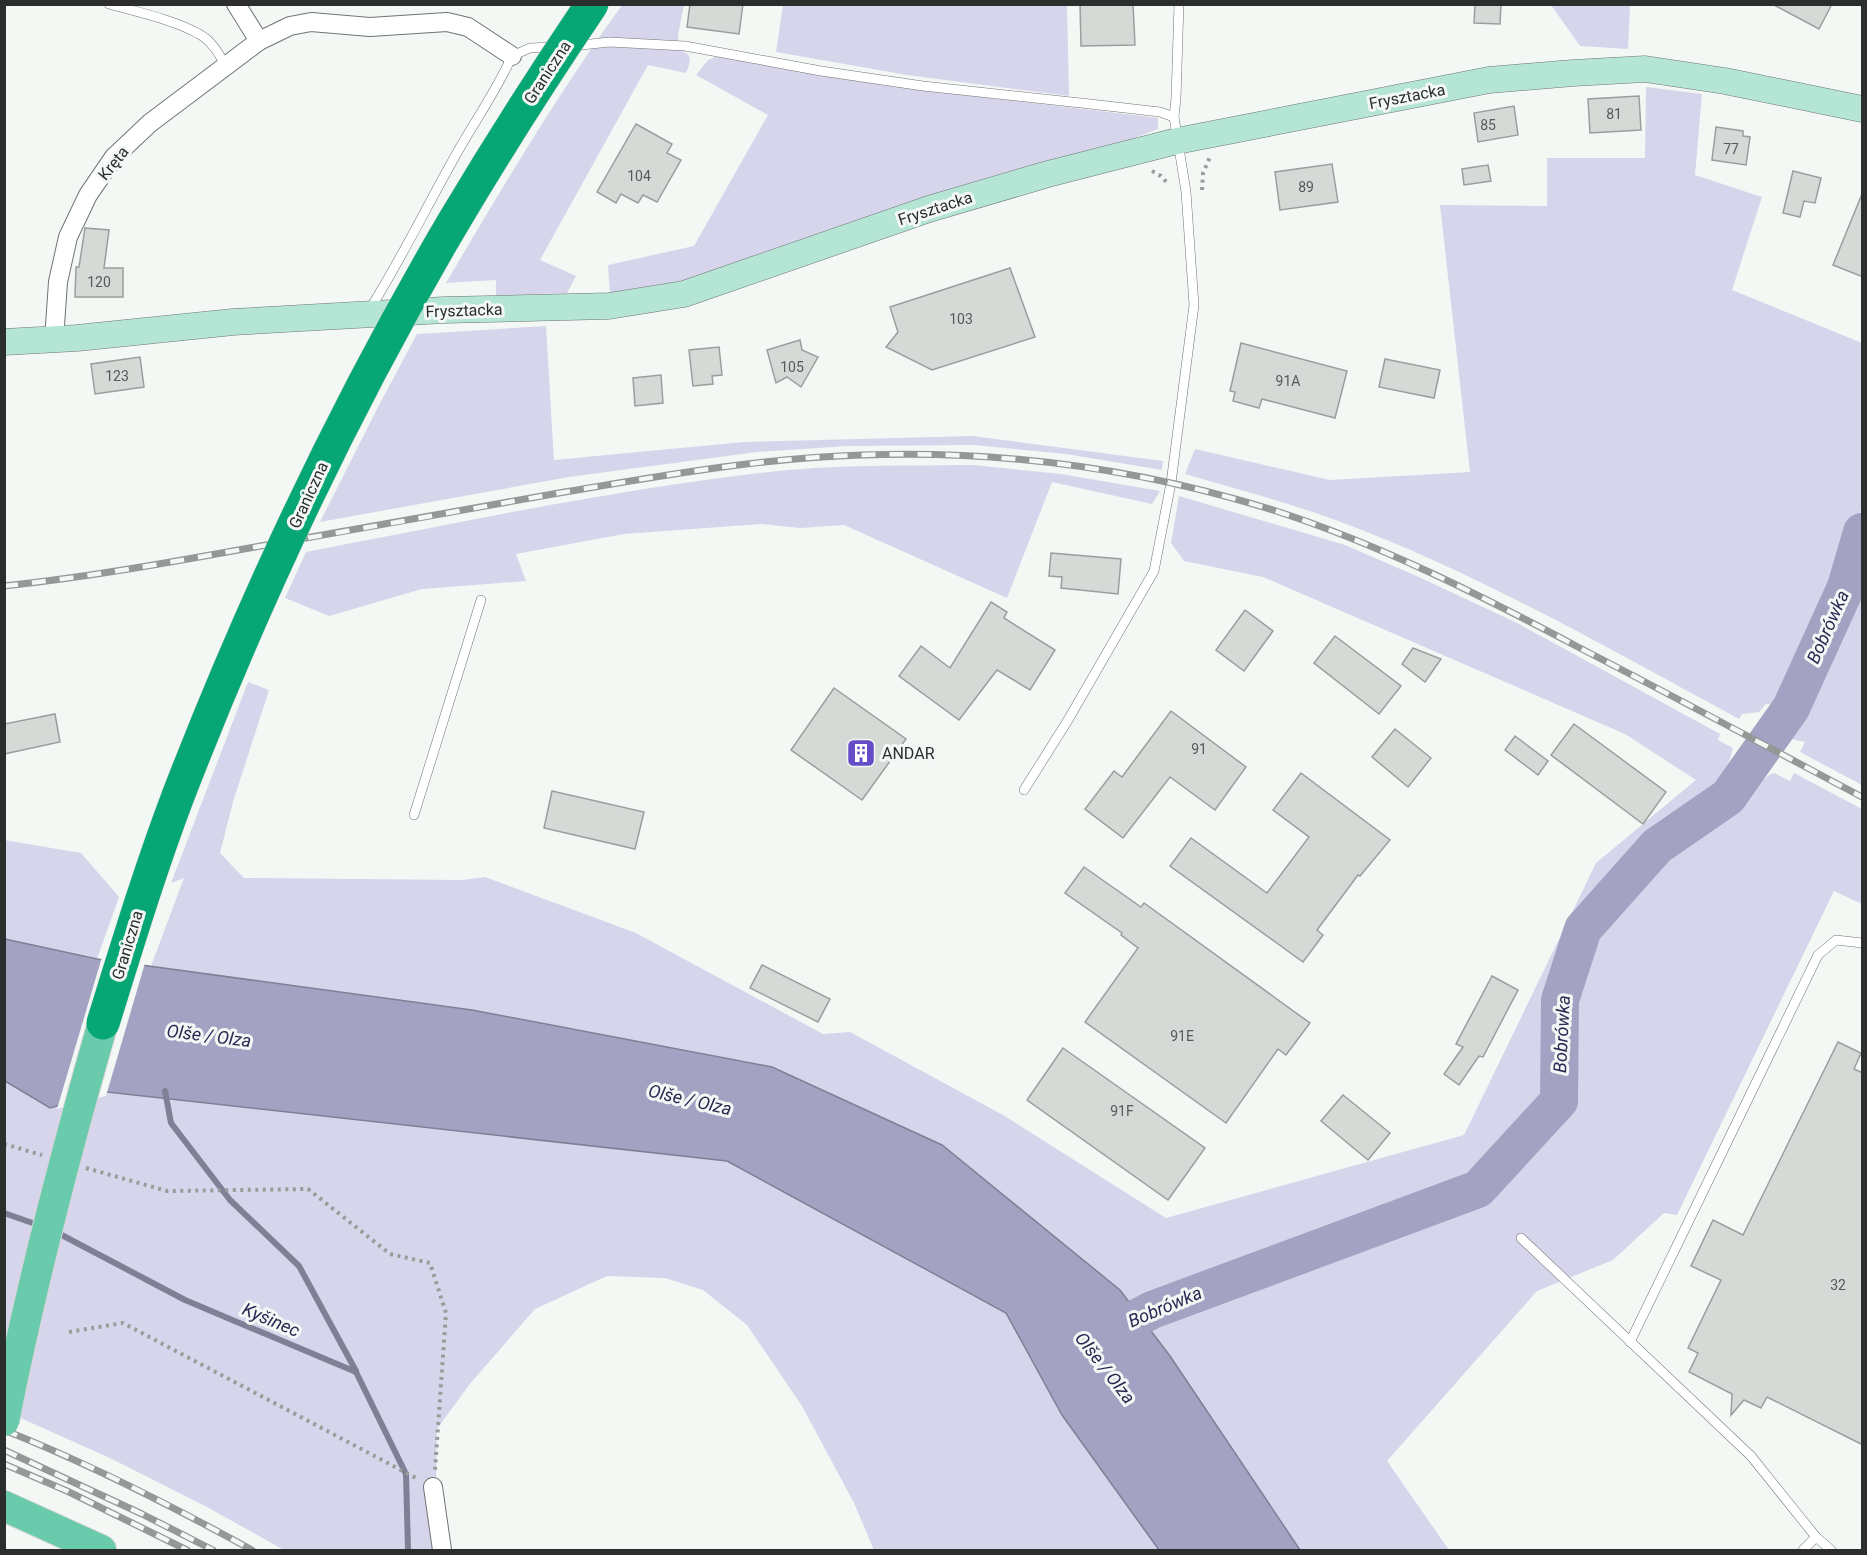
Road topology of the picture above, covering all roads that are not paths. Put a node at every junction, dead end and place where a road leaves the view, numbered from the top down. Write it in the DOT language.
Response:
graph roads {
  1 [pos="110,4"];
  2 [pos="236,4"];
  3 [pos="592,4"];
  4 [pos="1179,4"];
  5 [pos="259,41"];
  6 [pos="512,56"];
  7 [pos="226,66"];
  8 [pos="1863,109"];
  9 [pos="1175,129"];
  10 [pos="372,315"];
  11 [pos="54,340"];
  12 [pos="4,342"];
  13 [pos="481,600"];
  14 [pos="1024,790"];
  15 [pos="414,815"];
  16 [pos="1863,943"];
  17 [pos="103,1023"];
  18 [pos="1521,1238"];
  19 [pos="1630,1342"];
  20 [pos="4,1421"];
  21 [pos="433,1487"];
  22 [pos="4,1506"];
  23 [pos="1816,1537"];
  24 [pos="101,1551"];
  25 [pos="442,1551"];
  26 [pos="1803,1551"];
  27 [pos="1831,1551"];
  1 -- 7 [label="lane"];
  2 -- 5 [label="street"];
  3 -- 17 [label="highway, Graniczna, bridge"];
  4 -- 9 [label="lane"];
  5 -- 6 [label="street, Kręta"];
  5 -- 7 [label="street, Kręta"];
  6 -- 9 [label="lane"];
  6 -- 10 [label="lane"];
  7 -- 11 [label="street, Kręta"];
  8 -- 9 [label="street, Frysztacka"];
  9 -- 10 [label="street, Frysztacka"];
  9 -- 14 [label="lane"];
  10 -- 11 [label="street, Frysztacka"];
  11 -- 12 [label="street, Frysztacka"];
  13 -- 15 [label="lane"];
  16 -- 19 [label="lane"];
  17 -- 20 [label="main road, bridge"];
  18 -- 19 [label="lane"];
  19 -- 23 [label="lane"];
  21 -- 25 [label="street"];
  22 -- 24 [label="main road"];
  23 -- 26 [label="lane"];
  23 -- 27 [label="lane"];
}
